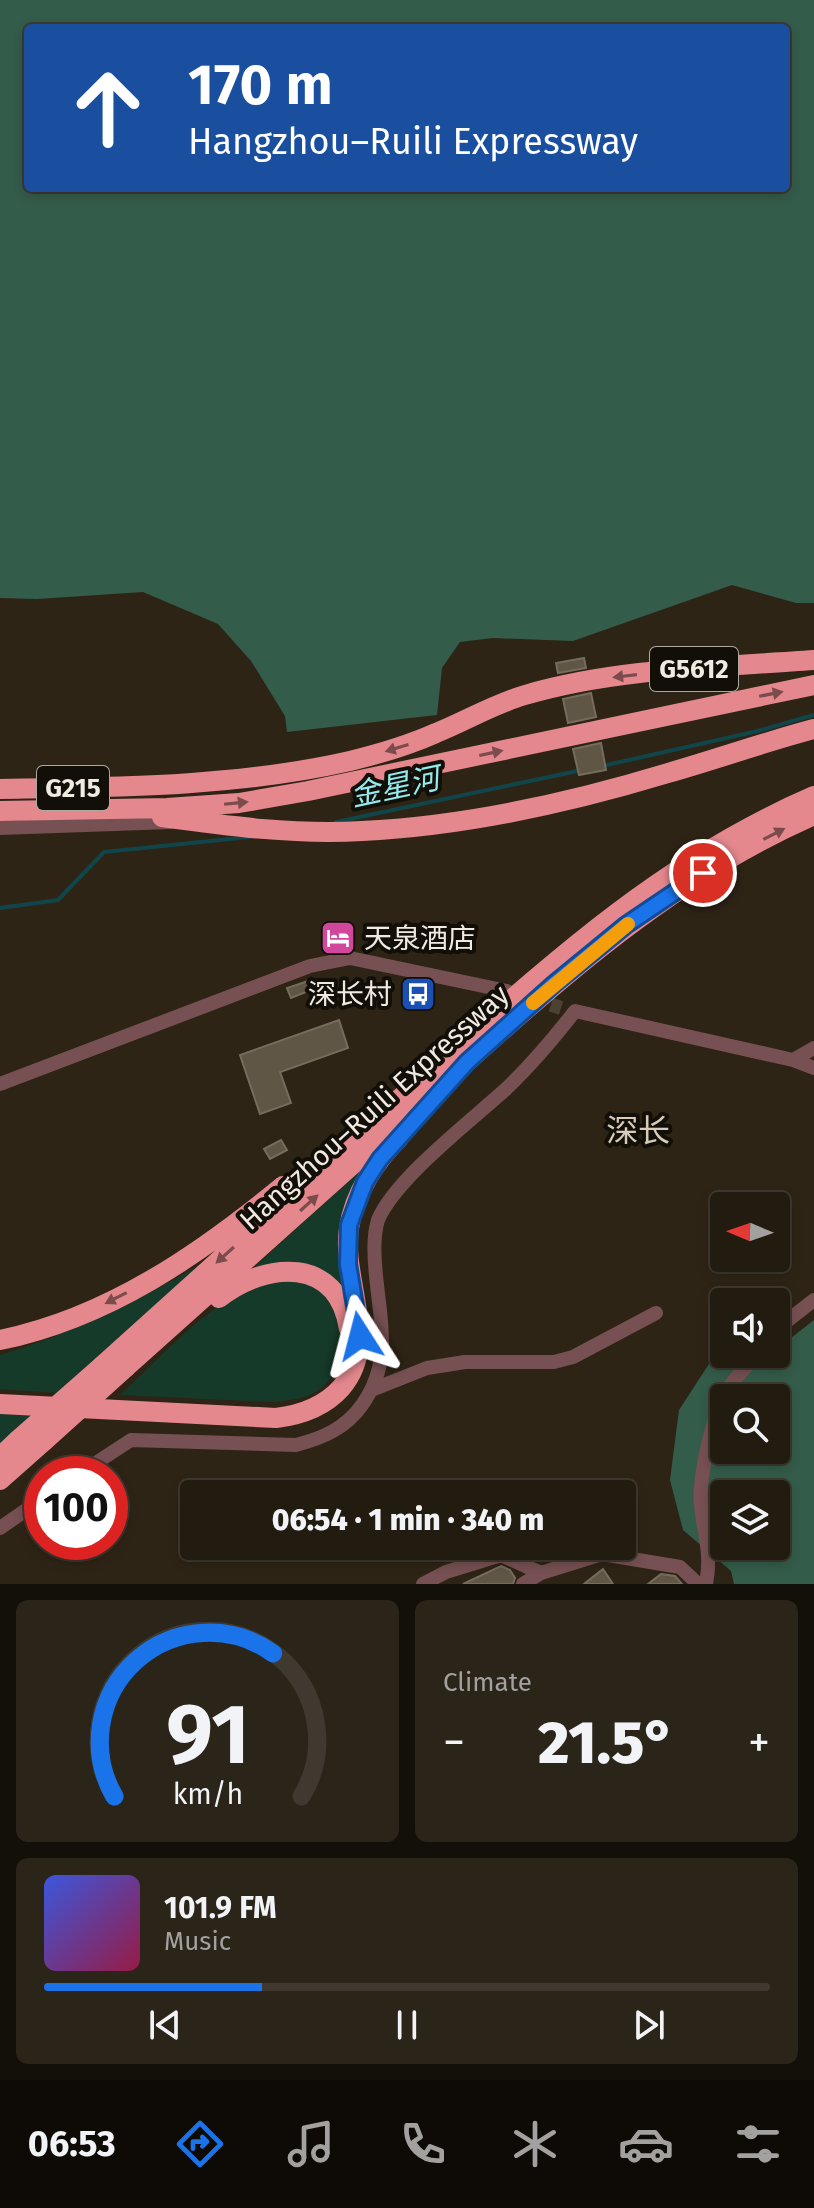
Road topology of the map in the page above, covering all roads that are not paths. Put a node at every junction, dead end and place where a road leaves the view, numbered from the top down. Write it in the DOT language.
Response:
graph roads {
  1 [pos="814,660"];
  2 [pos="814,685"];
  3 [pos="814,729"];
  4 [pos="146,787"];
  5 [pos="100,788"];
  6 [pos="0,789"];
  7 [pos="814,796"];
  8 [pos="102,809"];
  9 [pos="0,811"];
  10 [pos="814,815"];
  11 [pos="188,821"];
  12 [pos="0,828"];
  13 [pos="507,991"];
  14 [pos="814,1048"];
  15 [pos="793,1060"];
  16 [pos="467,1062"];
  17 [pos="814,1068"];
  18 [pos="0,1084"];
  19 [pos="408,1091"];
  20 [pos="814,1300"];
  21 [pos="656,1313"];
  22 [pos="790,1321"];
  23 [pos="0,1340"];
  24 [pos="126,1367"];
  25 [pos="745,1368"];
  26 [pos="374,1389"];
  27 [pos="0,1395"];
  28 [pos="0,1404"];
  29 [pos="107,1456"];
  30 [pos="0,1457"];
  31 [pos="0,1480"];
  32 [pos="24,1511"];
  33 [pos="0,1528"];
  34 [pos="541,1573"];
  35 [pos="423,1584"];
  36 [pos="523,1584"];
  37 [pos="698,1584"];
  38 [pos="706,1584"];
  1 -- 4 [label="highway, G5612, one-way"];
  8 -- 2 [label="highway, G5612, one-way"];
  3 -- 11 [label="highway, G215"];
  4 -- 5 [label="highway, G215"];
  5 -- 6 [label="highway, G215"];
  5 -- 8 [label="highway"];
  7 -- 19 [label="highway, Hangzhou–Ruili Expressway"];
  8 -- 9 [label="highway, G215"];
  8 -- 11 [label="highway, G215"];
  16 -- 10 [label="highway, Hangzhou–Ruili Expressway, one-way"];
  11 -- 12 [label="street"];
  13 -- 18 [label="street"];
  14 -- 15 [label="street"];
  15 -- 17 [label="street"];
  15 -- 26 [label="street"];
  24 -- 16 [label="highway, Hangzhou–Ruili Expressway, one-way"];
  16 -- 28 [label="highway"];
  19 -- 23 [label="highway, one-way"];
  19 -- 30 [label="highway, Hangzhou–Ruili Expressway, one-way, bridge"];
  20 -- 22 [label="street"];
  21 -- 26 [label="street"];
  24 -- 27 [label="highway"];
  24 -- 31 [label="highway, Hangzhou–Ruili Expressway, bridge"];
  25 -- 38 [label="street"];
  26 -- 29 [label="street"];
  32 -- 33 [label="street"];
  34 -- 35 [label="street"];
  34 -- 36 [label="street"];
  34 -- 37 [label="street"];
}
